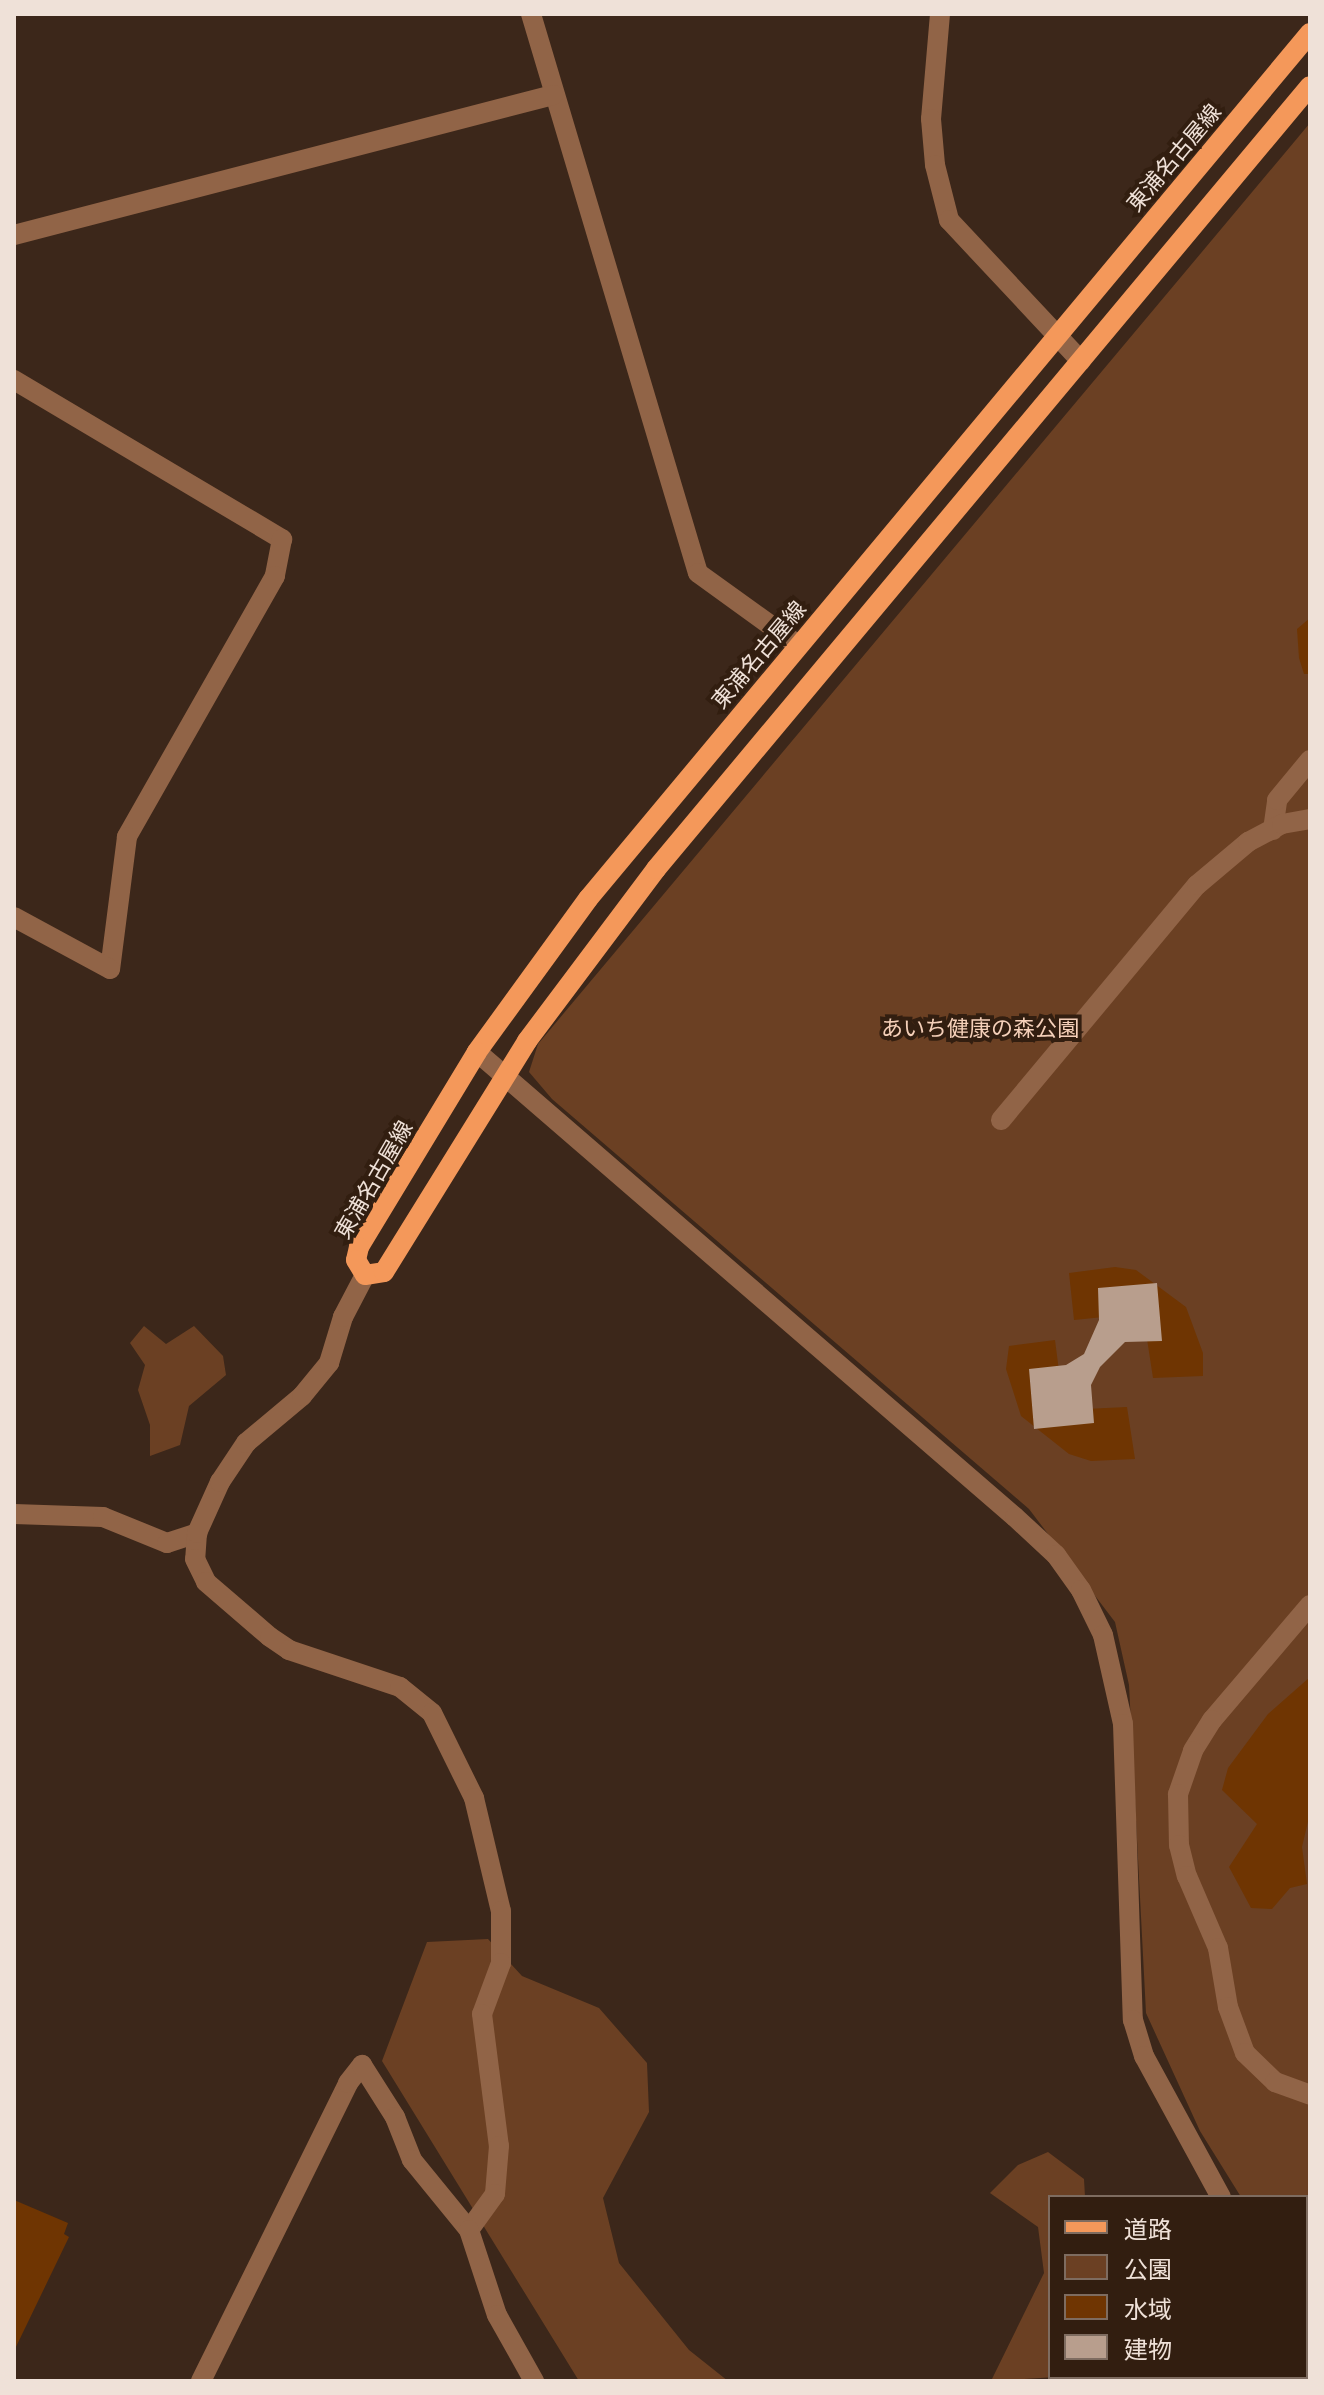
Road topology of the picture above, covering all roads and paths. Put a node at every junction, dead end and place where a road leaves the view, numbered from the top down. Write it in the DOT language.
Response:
graph roads {
  1 [pos="531,14"];
  2 [pos="940,14"];
  3 [pos="1310,33"];
  4 [pos="1310,86"];
  5 [pos="553,95"];
  6 [pos="14,235"];
  7 [pos="1055,337"];
  8 [pos="1081,361"];
  9 [pos="14,380"];
  10 [pos="798,645"];
  11 [pos="1310,760"];
  12 [pos="1310,819"];
  13 [pos="1273,830"];
  14 [pos="16,923"];
  15 [pos="477,1052"];
  16 [pos="505,1075"];
  17 [pos="1001,1120"];
  18 [pos="365,1275"];
  19 [pos="14,1514"];
  20 [pos="197,1533"];
  21 [pos="1310,1605"];
  22 [pos="1310,2095"];
  23 [pos="1215,2194"];
  24 [pos="469,2230"];
  25 [pos="201,2381"];
  26 [pos="534,2381"];
  1 -- 5 [label="street"];
  2 -- 7 [label="street"];
  3 -- 7 [label="main road, 東浦名古屋線"];
  4 -- 8 [label="main road"];
  5 -- 6 [label="street"];
  5 -- 10 [label="street"];
  7 -- 8 [label="street"];
  7 -- 10 [label="main road, 東浦名古屋線"];
  8 -- 16 [label="main road"];
  9 -- 14 [label="street"];
  10 -- 15 [label="main road, 東浦名古屋線"];
  11 -- 13 [label="street"];
  12 -- 13 [label="street"];
  13 -- 17 [label="street"];
  15 -- 16 [label="street"];
  15 -- 18 [label="main road, 東浦名古屋線"];
  16 -- 18 [label="main road"];
  16 -- 23 [label="street"];
  18 -- 20 [label="street"];
  19 -- 20 [label="street"];
  20 -- 24 [label="street"];
  21 -- 22 [label="street"];
  24 -- 25 [label="street"];
  24 -- 26 [label="street"];
}
